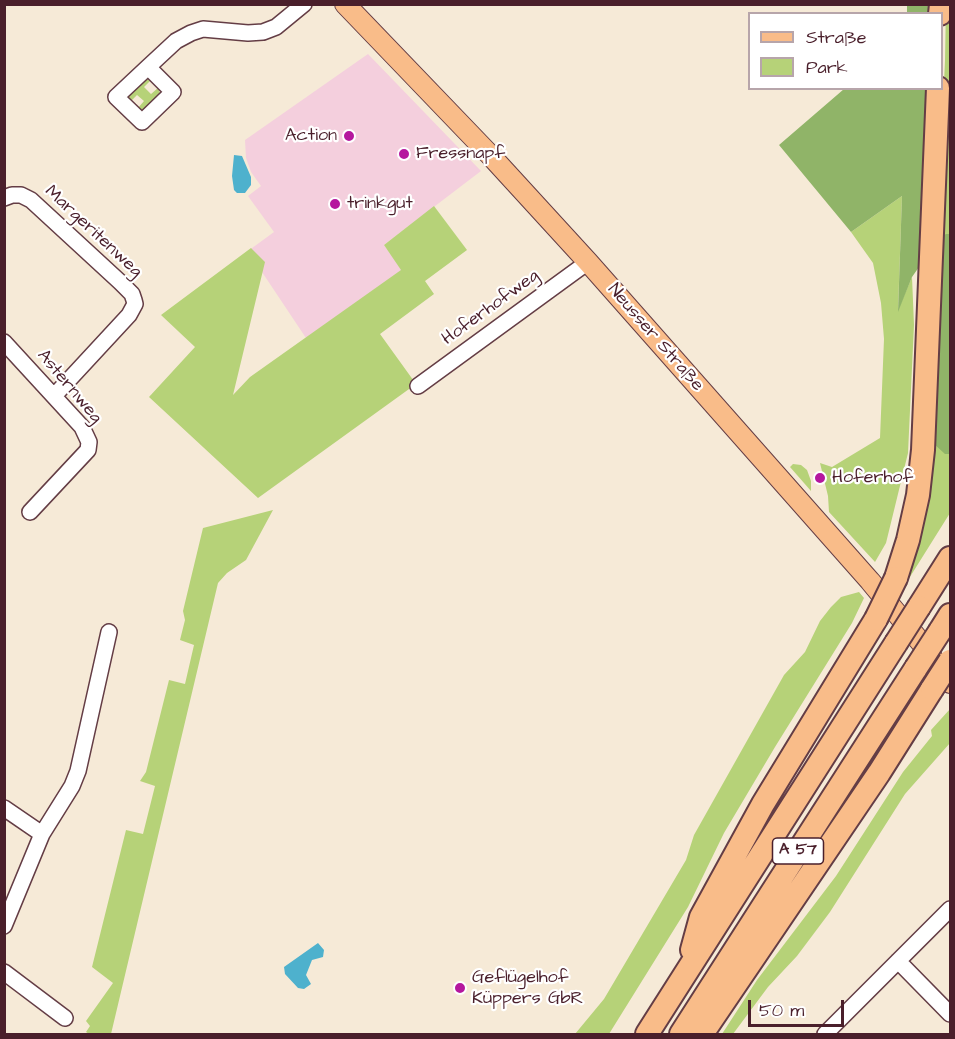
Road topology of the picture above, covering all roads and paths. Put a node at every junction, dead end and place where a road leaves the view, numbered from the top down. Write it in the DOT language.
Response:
graph roads {
  1 [pos="304,4"];
  2 [pos="345,4"];
  3 [pos="148,67"];
  4 [pos="938,90"];
  5 [pos="4,198"];
  6 [pos="588,262"];
  7 [pos="4,342"];
  8 [pos="418,386"];
  9 [pos="54,396"];
  10 [pos="30,512"];
  11 [pos="951,558"];
  12 [pos="945,623"];
  13 [pos="109,632"];
  14 [pos="951,661"];
  15 [pos="943,686"];
  16 [pos="4,808"];
  17 [pos="42,834"];
  18 [pos="951,909"];
  19 [pos="4,926"];
  20 [pos="898,961"];
  21 [pos="686,971"];
  22 [pos="4,972"];
  23 [pos="951,1014"];
  24 [pos="65,1018"];
  25 [pos="647,1035"];
  26 [pos="681,1035"];
  27 [pos="702,1035"];
  28 [pos="825,1035"];
  1 -- 3 [label="street"];
  2 -- 6 [label="main road, Neusser Straße"];
  4 -- 21 [label="highway, bridge"];
  5 -- 9 [label="street, Margeritenweg"];
  6 -- 8 [label="street, Hoferhofweg"];
  6 -- 15 [label="main road, Neusser Straße"];
  7 -- 9 [label="street, Asternweg"];
  9 -- 10 [label="street, Asternweg"];
  11 -- 21 [label="highway, A 57, bridge"];
  12 -- 26 [label="highway, A 57, bridge"];
  13 -- 17 [label="street"];
  14 -- 15 [label="highway, bridge"];
  15 -- 27 [label="highway"];
  16 -- 17 [label="street"];
  17 -- 19 [label="street"];
  18 -- 20 [label="street"];
  20 -- 23 [label="street"];
  20 -- 28 [label="street"];
  21 -- 25 [label="highway, A 57"];
  22 -- 24 [label="street"];
}
